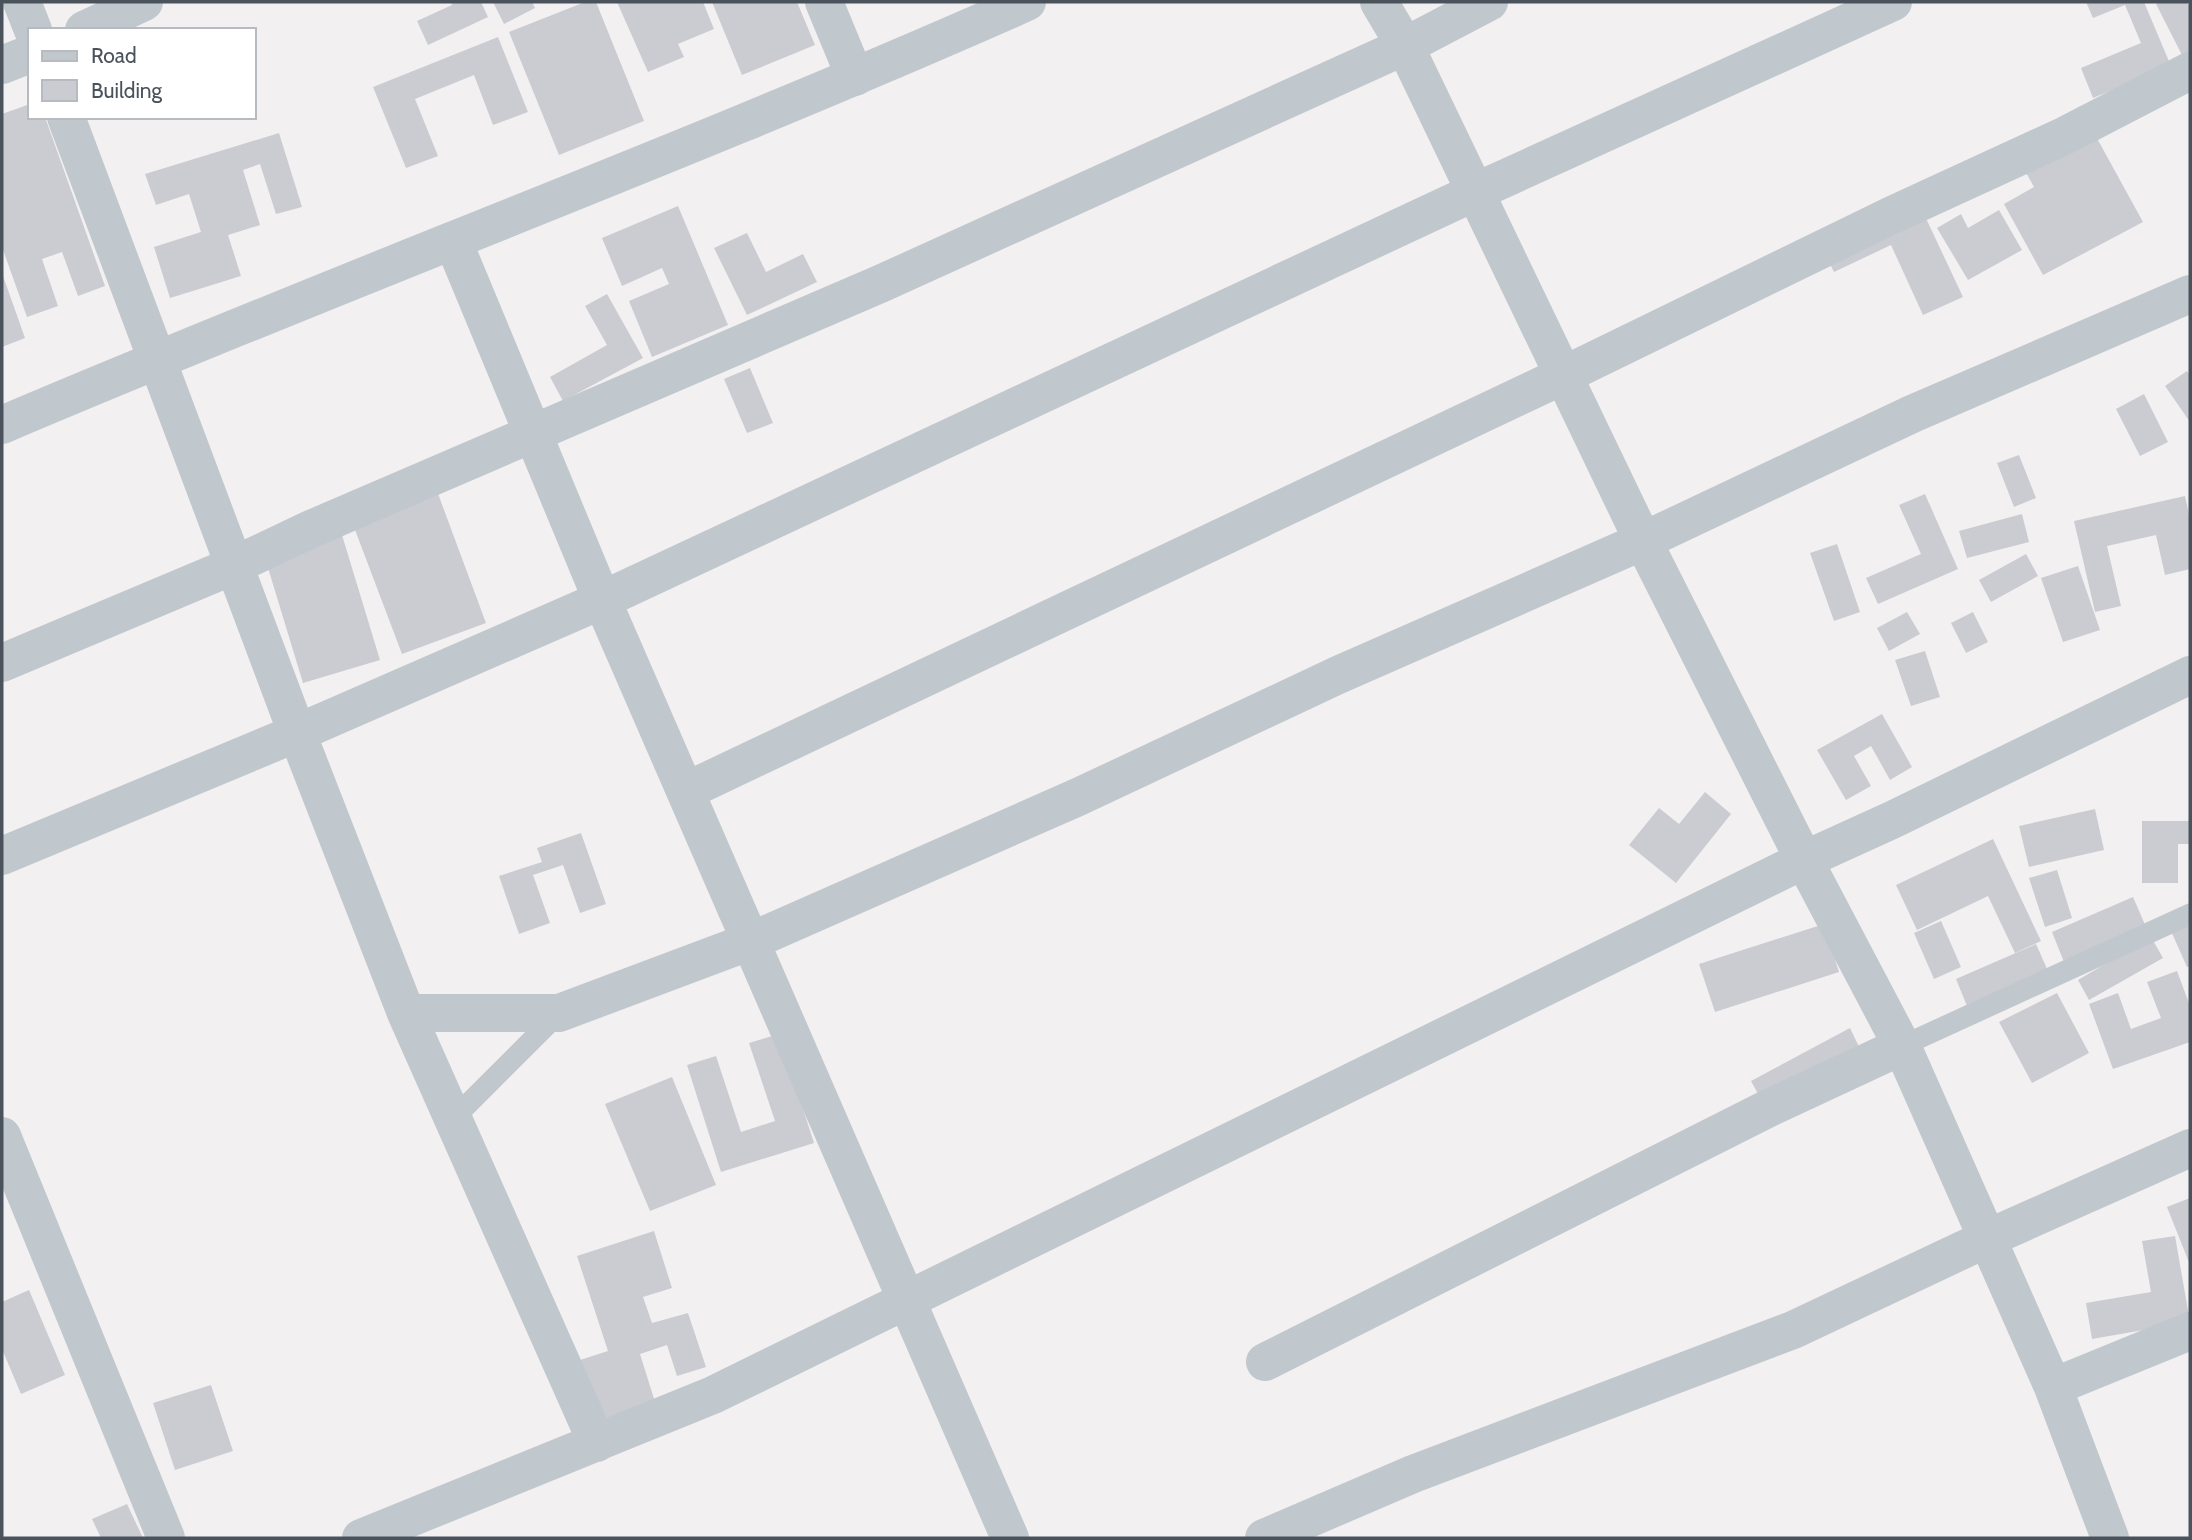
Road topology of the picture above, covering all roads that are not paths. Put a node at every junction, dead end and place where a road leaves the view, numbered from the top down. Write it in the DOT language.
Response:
graph roads {
  1 [pos="22,2"];
  2 [pos="144,2"];
  3 [pos="824,2"];
  4 [pos="1027,2"];
  5 [pos="1379,2"];
  6 [pos="1489,2"];
  7 [pos="1893,2"];
  8 [pos="32,28"];
  9 [pos="88,28"];
  10 [pos="1405,46"];
  11 [pos="28,55"];
  12 [pos="2,65"];
  13 [pos="2190,71"];
  14 [pos="855,77"];
  15 [pos="67,119"];
  16 [pos="1475,192"];
  17 [pos="453,241"];
  18 [pos="2190,293"];
  19 [pos="156,359"];
  20 [pos="1564,375"];
  21 [pos="2,425"];
  22 [pos="531,435"];
  23 [pos="1643,541"];
  24 [pos="235,565"];
  25 [pos="602,600"];
  26 [pos="2,663"];
  27 [pos="2190,675"];
  28 [pos="296,733"];
  29 [pos="686,792"];
  30 [pos="2,856"];
  31 [pos="1804,860"];
  32 [pos="2190,914"];
  33 [pos="751,941"];
  34 [pos="406,1013"];
  35 [pos="559,1013"];
  36 [pos="1902,1046"];
  37 [pos="453,1119"];
  38 [pos="2,1136"];
  39 [pos="2190,1148"];
  40 [pos="1986,1239"];
  41 [pos="905,1301"];
  42 [pos="2190,1331"];
  43 [pos="1265,1362"];
  44 [pos="2053,1387"];
  45 [pos="597,1443"];
  46 [pos="166,1538"];
  47 [pos="361,1538"];
  48 [pos="1010,1538"];
  49 [pos="1264,1538"];
  50 [pos="2110,1538"];
  1 -- 8 [label="street"];
  2 -- 9 [label="street"];
  3 -- 14 [label="street"];
  4 -- 14 [label="street"];
  5 -- 10 [label="street"];
  6 -- 10 [label="street"];
  7 -- 16 [label="street"];
  10 -- 16 [label="street"];
  10 -- 22 [label="street"];
  11 -- 12 [label="street"];
  13 -- 20 [label="street"];
  14 -- 17 [label="street"];
  15 -- 19 [label="street"];
  16 -- 20 [label="street"];
  16 -- 25 [label="street"];
  17 -- 19 [label="street"];
  17 -- 22 [label="street"];
  18 -- 23 [label="street"];
  19 -- 21 [label="street"];
  19 -- 24 [label="street"];
  20 -- 23 [label="street"];
  20 -- 29 [label="street"];
  22 -- 24 [label="street"];
  22 -- 25 [label="street"];
  23 -- 31 [label="street"];
  23 -- 33 [label="street"];
  24 -- 26 [label="street"];
  24 -- 28 [label="street"];
  25 -- 28 [label="street"];
  25 -- 29 [label="street"];
  27 -- 31 [label="street"];
  28 -- 30 [label="street"];
  28 -- 34 [label="street"];
  29 -- 33 [label="street"];
  31 -- 36 [label="street"];
  31 -- 41 [label="street"];
  32 -- 36 [label="lane"];
  33 -- 35 [label="street"];
  33 -- 41 [label="street"];
  34 -- 35 [label="street"];
  34 -- 37 [label="street"];
  35 -- 37 [label="lane"];
  36 -- 40 [label="street"];
  36 -- 43 [label="street"];
  37 -- 45 [label="street"];
  38 -- 46 [label="street"];
  39 -- 40 [label="street"];
  40 -- 44 [label="street"];
  40 -- 49 [label="street"];
  41 -- 45 [label="street"];
  41 -- 48 [label="street"];
  42 -- 44 [label="street"];
  44 -- 50 [label="street"];
  45 -- 47 [label="street"];
}
